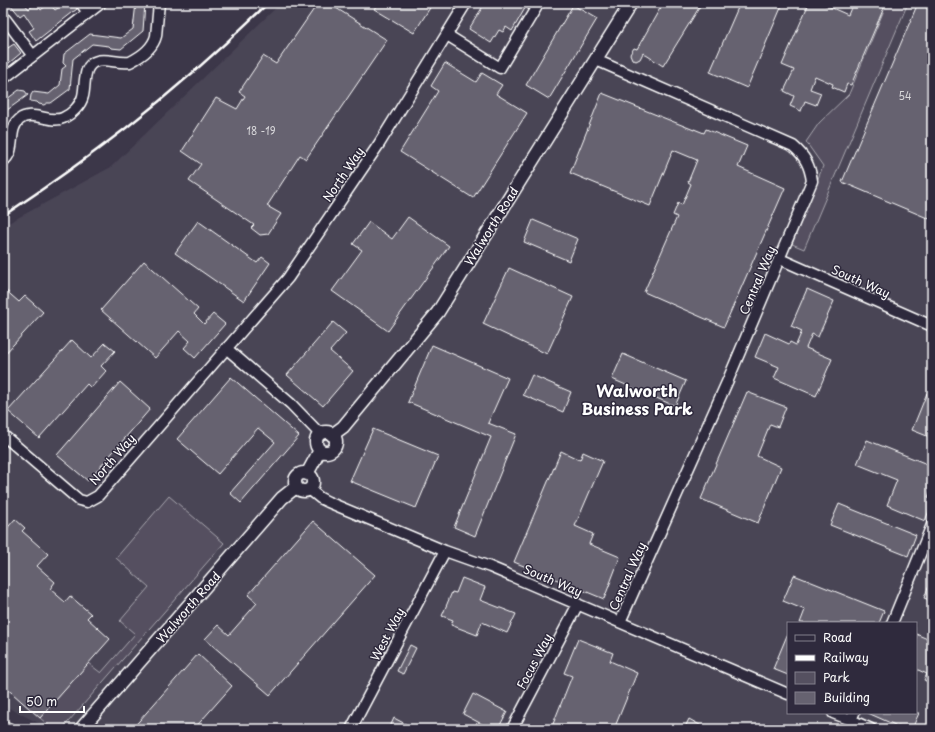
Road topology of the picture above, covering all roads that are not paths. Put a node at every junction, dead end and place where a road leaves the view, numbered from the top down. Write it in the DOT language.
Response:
graph roads {
  1 [pos="81,3"];
  2 [pos="100,3"];
  3 [pos="160,3"];
  4 [pos="466,3"];
  5 [pos="539,3"];
  6 [pos="632,3"];
  7 [pos="88,13"];
  8 [pos="3,16"];
  9 [pos="446,35"];
  10 [pos="34,56"];
  11 [pos="596,60"];
  12 [pos="3,79"];
  13 [pos="3,161"];
  14 [pos="780,260"];
  15 [pos="932,326"];
  16 [pos="226,348"];
  17 [pos="326,434"];
  18 [pos="3,435"];
  19 [pos="307,474"];
  20 [pos="296,487"];
  21 [pos="310,489"];
  22 [pos="932,525"];
  23 [pos="445,551"];
  24 [pos="578,604"];
  25 [pos="620,622"];
  26 [pos="892,622"];
  27 [pos="787,694"];
  28 [pos="838,714"];
  29 [pos="852,717"];
  30 [pos="81,729"];
  31 [pos="351,729"];
  32 [pos="512,729"];
  33 [pos="871,729"];
  1 -- 7 [label="street"];
  2 -- 7 [label="street"];
  3 -- 13 [label="street"];
  4 -- 9 [label="street, North Way"];
  5 -- 9 [label="street"];
  6 -- 11 [label="street, Walworth Road"];
  7 -- 10 [label="street"];
  8 -- 10 [label="street"];
  9 -- 16 [label="street, North Way"];
  10 -- 12 [label="street"];
  11 -- 14 [label="street, Central Way"];
  11 -- 17 [label="street, Walworth Road"];
  14 -- 15 [label="street, South Way"];
  14 -- 25 [label="street, Central Way"];
  16 -- 17 [label="street"];
  16 -- 18 [label="street, North Way"];
  17 -- 19 [label="street, Walworth Road"];
  19 -- 20 [label="street, Walworth Road"];
  19 -- 21 [label="street"];
  20 -- 21 [label="street"];
  20 -- 30 [label="street, Walworth Road"];
  21 -- 23 [label="street, South Way"];
  22 -- 26 [label="street"];
  23 -- 24 [label="street, South Way"];
  23 -- 31 [label="street, West Way"];
  24 -- 25 [label="street, South Way"];
  24 -- 32 [label="street, Focus Way"];
  25 -- 27 [label="street, South Way"];
  28 -- 29 [label="street"];
  29 -- 33 [label="street"];
}
